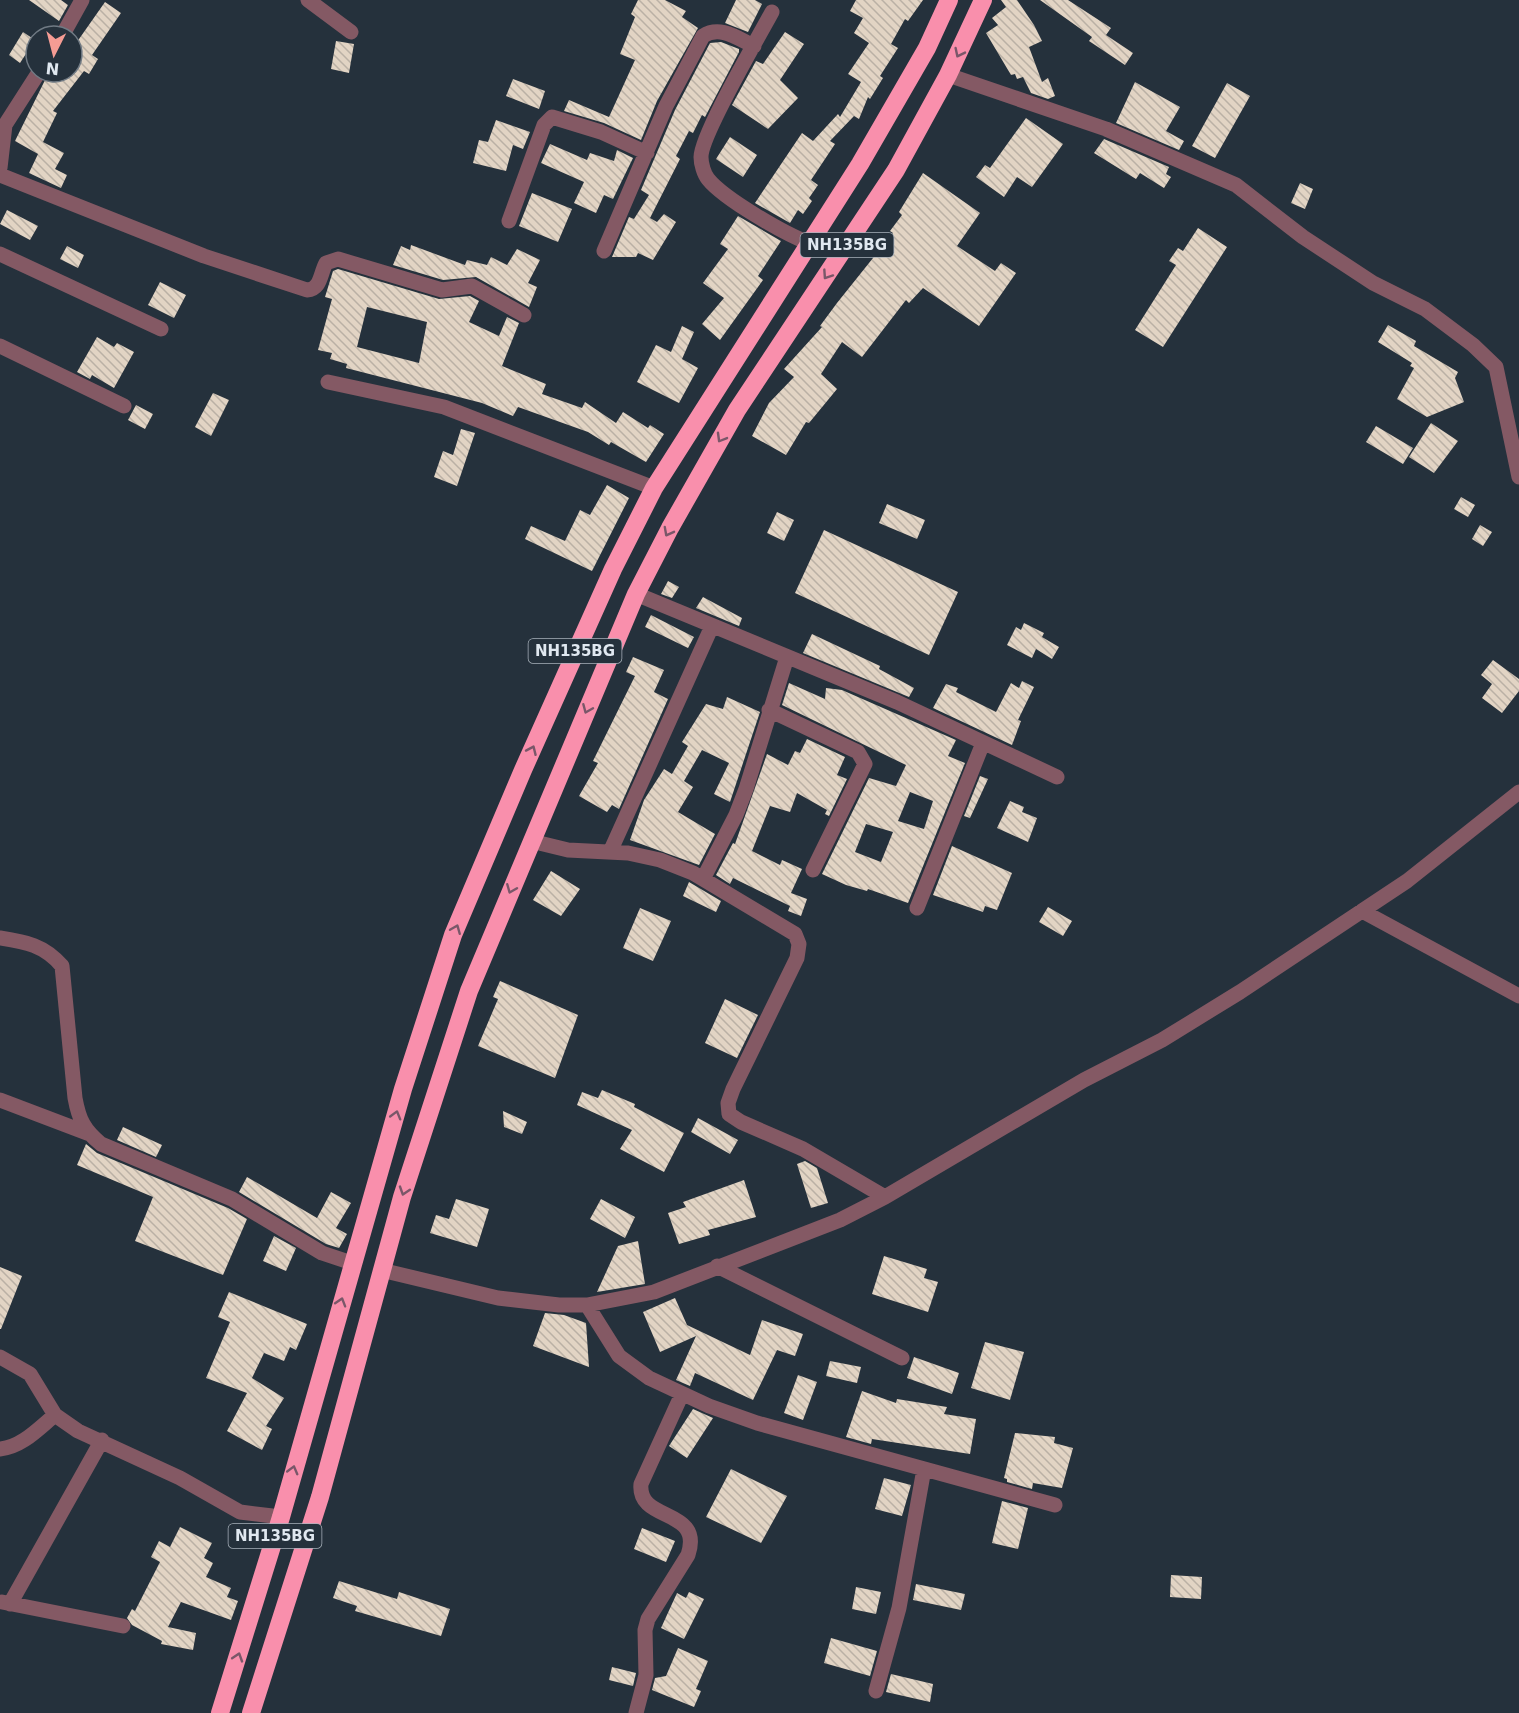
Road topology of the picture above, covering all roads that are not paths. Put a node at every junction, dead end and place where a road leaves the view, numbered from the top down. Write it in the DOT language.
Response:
graph roads {
  1 [pos="82,0"];
  2 [pos="308,0"];
  3 [pos="949,0"];
  4 [pos="983,0"];
  5 [pos="771,12"];
  6 [pos="69,24"];
  7 [pos="351,32"];
  8 [pos="754,46"];
  9 [pos="948,75"];
  10 [pos="31,84"];
  11 [pos="3,126"];
  12 [pos="647,153"];
  13 [pos="0,168"];
  14 [pos="0,175"];
  15 [pos="509,221"];
  16 [pos="809,243"];
  17 [pos="604,250"];
  18 [pos="0,254"];
  19 [pos="524,315"];
  20 [pos="161,329"];
  21 [pos="0,346"];
  22 [pos="328,382"];
  23 [pos="124,406"];
  24 [pos="1519,477"];
  25 [pos="654,488"];
  26 [pos="636,594"];
  27 [pos="712,626"];
  28 [pos="787,657"];
  29 [pos="769,710"];
  30 [pos="983,743"];
  31 [pos="1057,777"];
  32 [pos="1519,792"];
  33 [pos="531,841"];
  34 [pos="610,852"];
  35 [pos="813,870"];
  36 [pos="703,879"];
  37 [pos="917,908"];
  38 [pos="1362,911"];
  39 [pos="0,938"];
  40 [pos="1519,996"];
  41 [pos="0,1100"];
  42 [pos="87,1133"];
  43 [pos="885,1197"];
  44 [pos="352,1263"];
  45 [pos="717,1266"];
  46 [pos="381,1270"];
  47 [pos="587,1305"];
  48 [pos="0,1357"];
  49 [pos="902,1358"];
  50 [pos="682,1394"];
  51 [pos="55,1414"];
  52 [pos="102,1440"];
  53 [pos="0,1449"];
  54 [pos="924,1469"];
  55 [pos="1055,1505"];
  56 [pos="281,1516"];
  57 [pos="5,1603"];
  58 [pos="123,1626"];
  59 [pos="876,1690"];
  60 [pos="220,1713"];
  61 [pos="252,1713"];
  62 [pos="636,1713"];
  1 -- 6 [label="street"];
  2 -- 7 [label="street"];
  3 -- 16 [label="highway, NH135BG"];
  4 -- 9 [label="highway, NH135BG, one-way"];
  5 -- 8 [label="street"];
  8 -- 12 [label="street"];
  8 -- 16 [label="street"];
  9 -- 24 [label="street"];
  9 -- 26 [label="highway, NH135BG, one-way"];
  10 -- 11 [label="street"];
  11 -- 13 [label="street"];
  12 -- 15 [label="street"];
  12 -- 17 [label="street"];
  14 -- 19 [label="street"];
  16 -- 25 [label="highway, NH135BG"];
  18 -- 20 [label="street"];
  21 -- 23 [label="street"];
  22 -- 25 [label="street"];
  44 -- 25 [label="highway, NH135BG, one-way"];
  26 -- 27 [label="street"];
  26 -- 33 [label="highway, NH135BG, one-way"];
  27 -- 28 [label="street"];
  27 -- 34 [label="street"];
  28 -- 29 [label="street"];
  28 -- 30 [label="street"];
  29 -- 35 [label="street"];
  29 -- 36 [label="street"];
  30 -- 31 [label="street"];
  30 -- 37 [label="street"];
  32 -- 38 [label="street"];
  33 -- 34 [label="street"];
  33 -- 46 [label="highway, NH135BG, one-way"];
  34 -- 36 [label="street"];
  36 -- 43 [label="street"];
  38 -- 40 [label="street"];
  38 -- 43 [label="street"];
  39 -- 42 [label="street"];
  41 -- 42 [label="street"];
  42 -- 44 [label="street"];
  43 -- 45 [label="street"];
  56 -- 44 [label="highway, NH135BG, one-way"];
  45 -- 47 [label="street"];
  45 -- 49 [label="street"];
  46 -- 47 [label="street"];
  46 -- 61 [label="highway, NH135BG"];
  47 -- 50 [label="street"];
  48 -- 51 [label="street"];
  50 -- 54 [label="street"];
  50 -- 62 [label="street"];
  51 -- 52 [label="street"];
  51 -- 53 [label="street"];
  52 -- 56 [label="street"];
  52 -- 57 [label="street"];
  54 -- 55 [label="street"];
  54 -- 59 [label="street"];
  60 -- 56 [label="highway, NH135BG, one-way"];
  57 -- 58 [label="street"];
}
